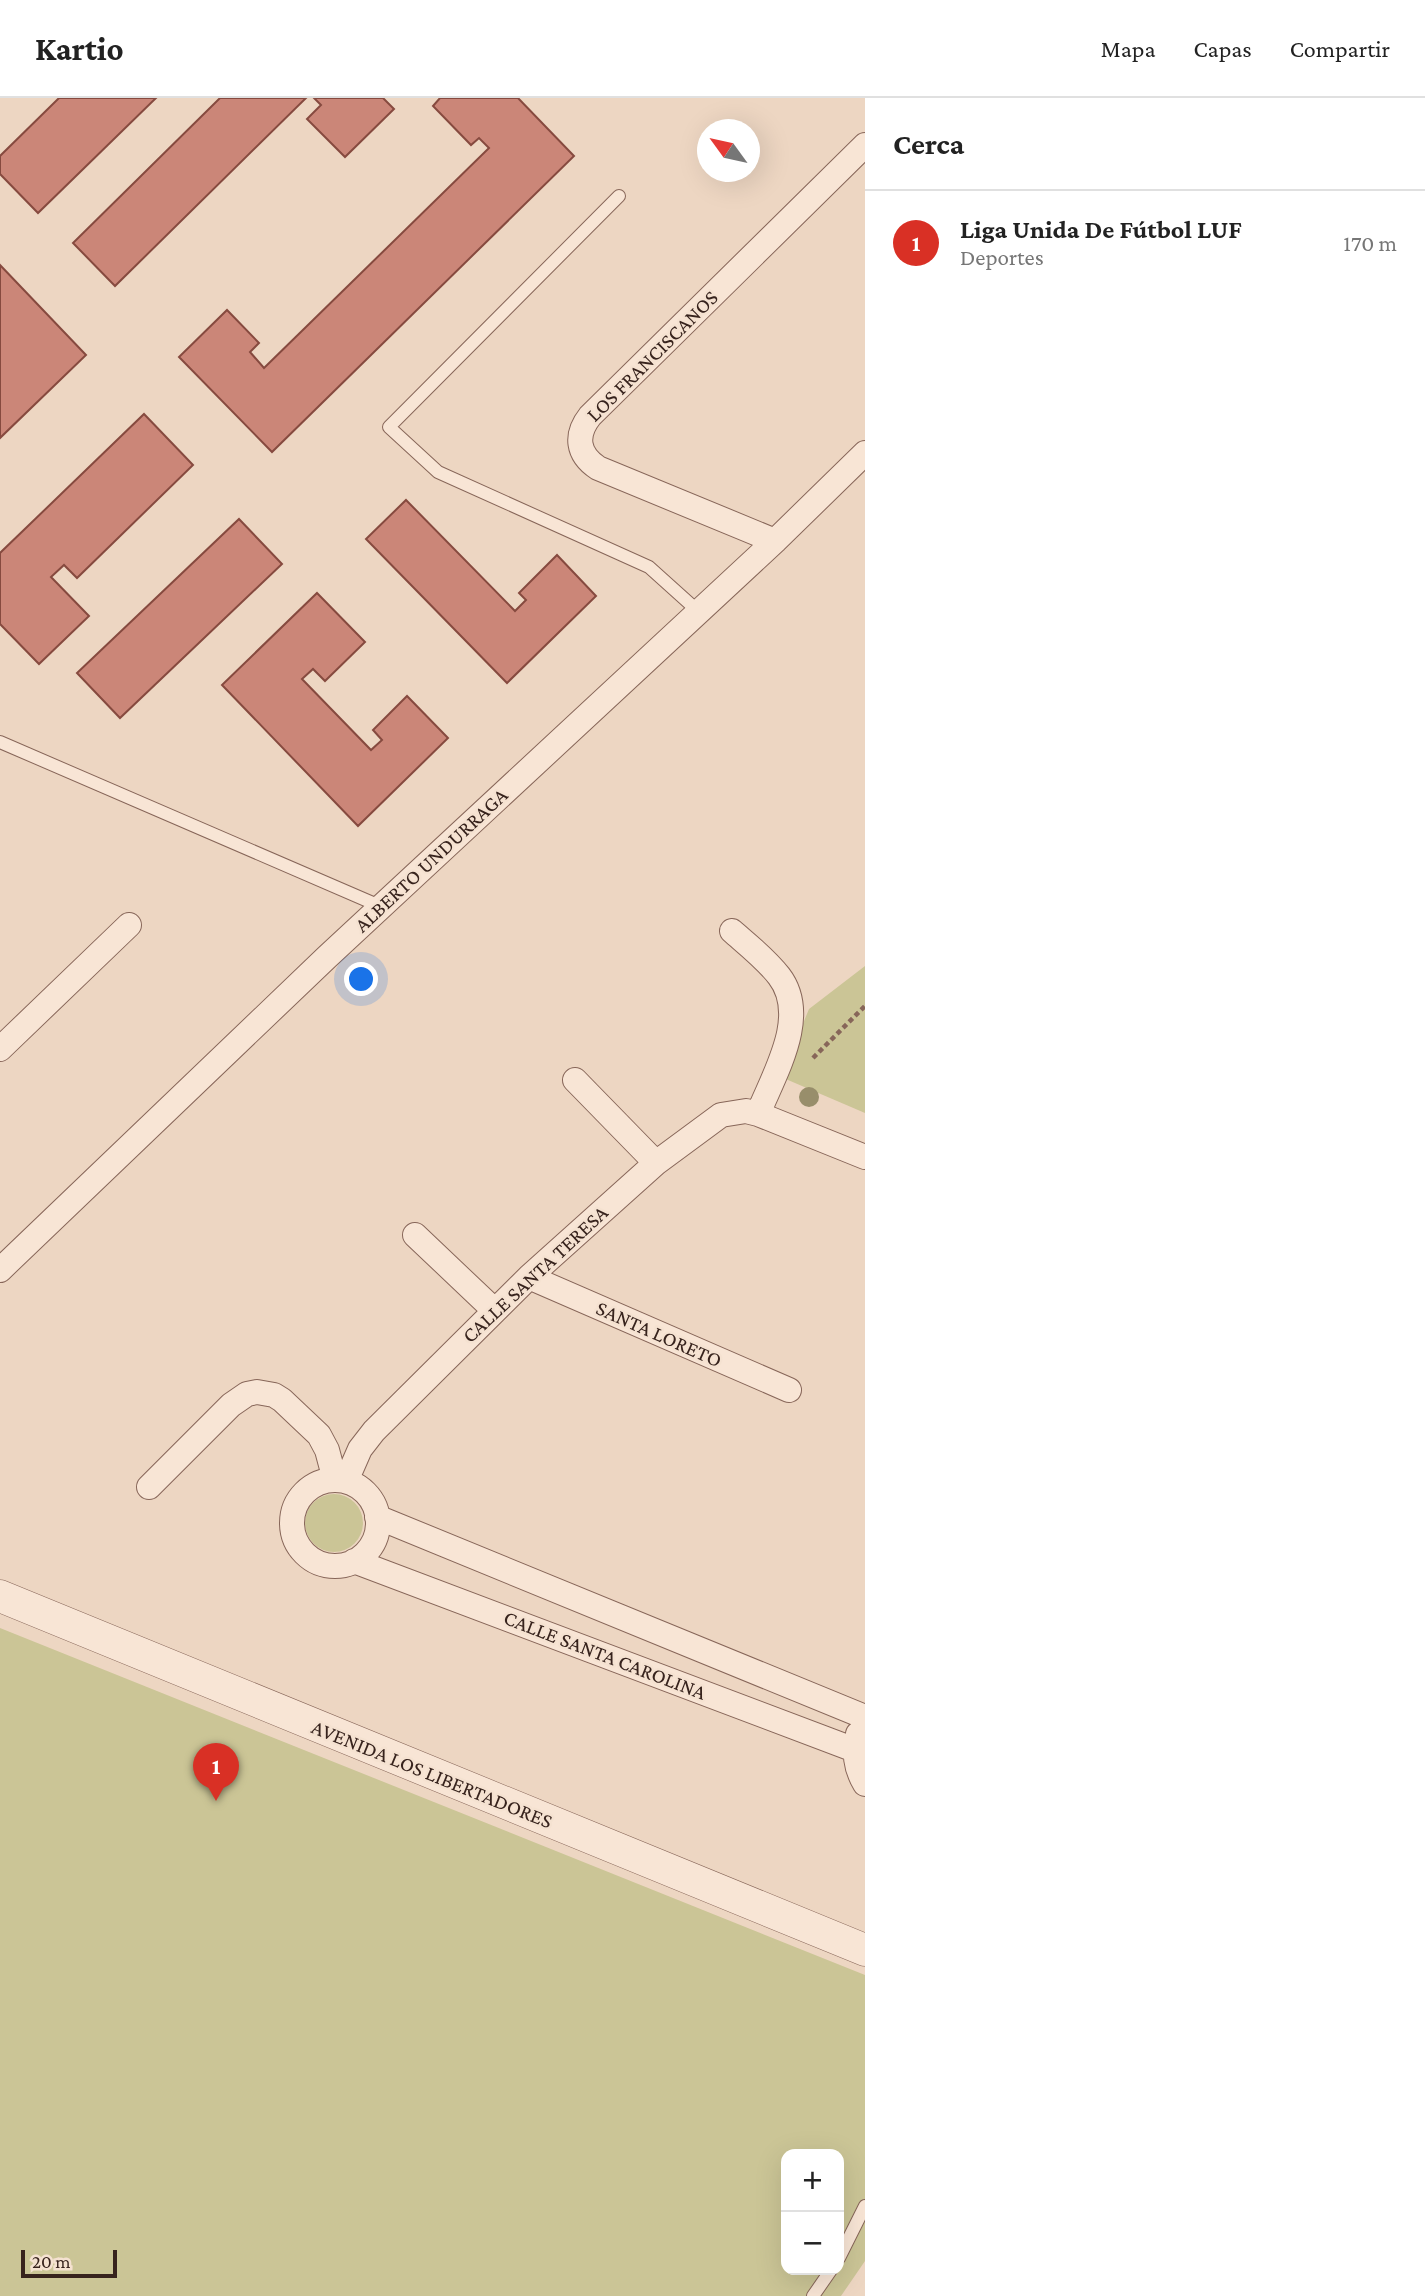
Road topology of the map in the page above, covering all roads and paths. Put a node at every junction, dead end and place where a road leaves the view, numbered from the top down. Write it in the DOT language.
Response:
graph roads {
  1 [pos="865,145"];
  2 [pos="619,196"];
  3 [pos="865,453"];
  4 [pos="775,541"];
  5 [pos="699,612"];
  6 [pos="0,742"];
  7 [pos="382,906"];
  8 [pos="128,925"];
  9 [pos="732,931"];
  10 [pos="0,1049"];
  11 [pos="575,1080"];
  12 [pos="758,1114"];
  13 [pos="865,1157"];
  14 [pos="656,1163"];
  15 [pos="415,1235"];
  16 [pos="0,1270"];
  17 [pos="529,1277"];
  18 [pos="494,1310"];
  19 [pos="789,1390"];
  20 [pos="340,1480"];
  21 [pos="149,1488"];
  22 [pos="377,1517"];
  23 [pos="355,1561"];
  24 [pos="0,1596"];
  25 [pos="865,1719"];
  26 [pos="855,1750"];
  27 [pos="865,1784"];
  28 [pos="865,1950"];
  29 [pos="865,2206"];
  30 [pos="844,2248"];
  31 [pos="828,2275"];
  32 [pos="813,2296"];
  1 -- 4 [label="street, LOS FRANCISCANOS"];
  2 -- 5 [label="lane"];
  3 -- 4 [label="street, ALBERTO UNDURRAGA"];
  4 -- 5 [label="street, ALBERTO UNDURRAGA"];
  5 -- 7 [label="street, ALBERTO UNDURRAGA"];
  6 -- 7 [label="lane"];
  7 -- 16 [label="street, ALBERTO UNDURRAGA"];
  8 -- 10 [label="street"];
  9 -- 12 [label="street"];
  11 -- 14 [label="street"];
  12 -- 13 [label="street"];
  12 -- 14 [label="street, CALLE SANTA TERESA"];
  14 -- 17 [label="street, CALLE SANTA TERESA"];
  15 -- 18 [label="street"];
  17 -- 18 [label="street, CALLE SANTA TERESA"];
  17 -- 19 [label="street, SANTA LORETO"];
  18 -- 20 [label="street, CALLE SANTA TERESA"];
  20 -- 21 [label="street"];
  20 -- 22 [label="street"];
  20 -- 23 [label="street"];
  22 -- 23 [label="street"];
  22 -- 25 [label="street, CALLE SANTA CAROLINA"];
  23 -- 26 [label="street, CALLE SANTA CAROLINA"];
  24 -- 28 [label="street, AVENIDA LOS LIBERTADORES"];
  25 -- 26 [label="street"];
  26 -- 27 [label="street"];
  29 -- 30 [label="lane"];
  31 -- 32 [label="lane"];
}
